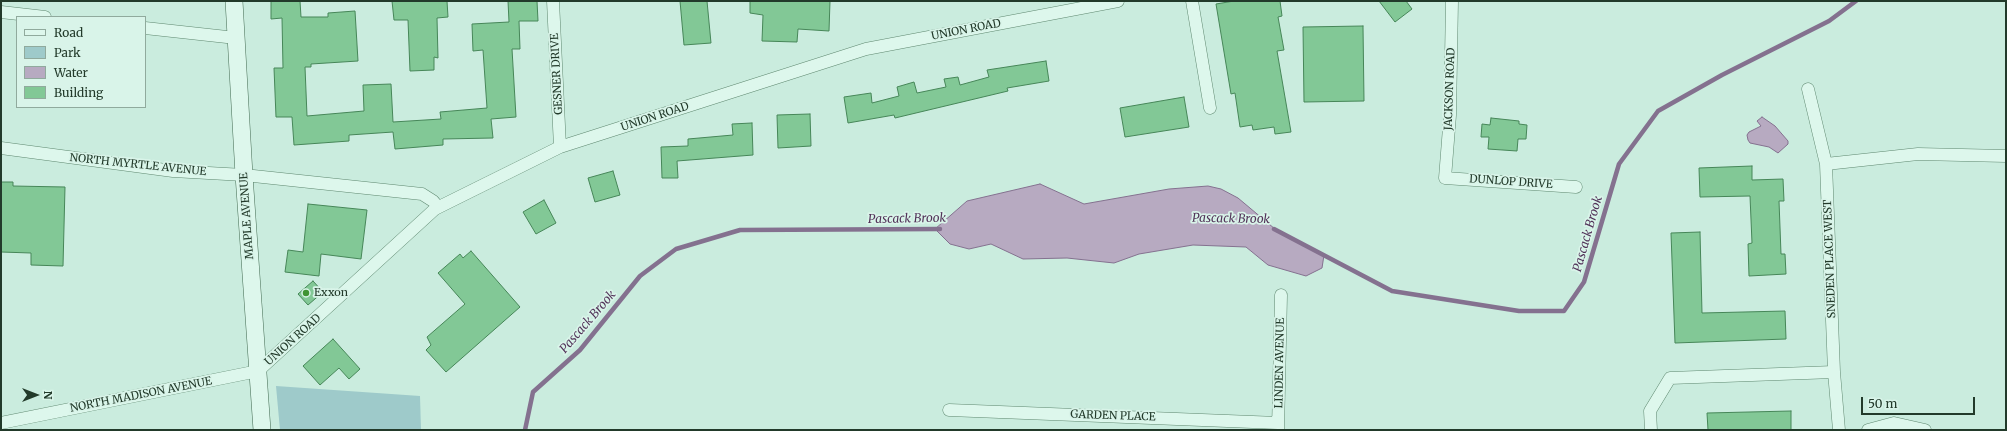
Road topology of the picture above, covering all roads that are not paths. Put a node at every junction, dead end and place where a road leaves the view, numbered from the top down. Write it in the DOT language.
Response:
graph roads {
  1 [pos="234,1"];
  2 [pos="553,1"];
  3 [pos="1118,1"];
  4 [pos="1192,1"];
  5 [pos="1452,1"];
  6 [pos="1,12"];
  7 [pos="36,16"];
  8 [pos="146,28"];
  9 [pos="236,38"];
  10 [pos="1808,89"];
  11 [pos="1210,108"];
  12 [pos="560,147"];
  13 [pos="1,148"];
  14 [pos="2006,156"];
  15 [pos="1826,164"];
  16 [pos="244,175"];
  17 [pos="1445,178"];
  18 [pos="1576,187"];
  19 [pos="438,207"];
  20 [pos="1281,296"];
  21 [pos="258,371"];
  22 [pos="1834,372"];
  23 [pos="949,410"];
  24 [pos="1,423"];
  25 [pos="1278,426"];
  26 [pos="262,430"];
  27 [pos="1651,430"];
  28 [pos="1839,430"];
  29 [pos="1868,430"];
  30 [pos="1925,430"];
  1 -- 9 [label="street, MAPLE AVENUE"];
  2 -- 12 [label="street, GESNER DRIVE"];
  3 -- 12 [label="street, UNION ROAD"];
  4 -- 11 [label="street"];
  5 -- 17 [label="street, JACKSON ROAD"];
  6 -- 7 [label="street"];
  8 -- 9 [label="street"];
  9 -- 16 [label="street, MAPLE AVENUE"];
  10 -- 15 [label="street, SNEDEN PLACE WEST"];
  12 -- 19 [label="street, UNION ROAD"];
  13 -- 16 [label="street, NORTH MYRTLE AVENUE"];
  14 -- 15 [label="street"];
  15 -- 22 [label="street, SNEDEN PLACE WEST"];
  16 -- 19 [label="street, NORTH MYRTLE AVENUE"];
  16 -- 21 [label="street, MAPLE AVENUE"];
  17 -- 18 [label="street, DUNLOP DRIVE"];
  19 -- 21 [label="street, UNION ROAD"];
  20 -- 25 [label="street, LINDEN AVENUE"];
  21 -- 24 [label="street, NORTH MADISON AVENUE"];
  21 -- 26 [label="street, MAPLE AVENUE"];
  22 -- 27 [label="street"];
  22 -- 28 [label="street, SNEDEN PLACE WEST"];
  23 -- 25 [label="street, GARDEN PLACE"];
  29 -- 30 [label="street"];
}
